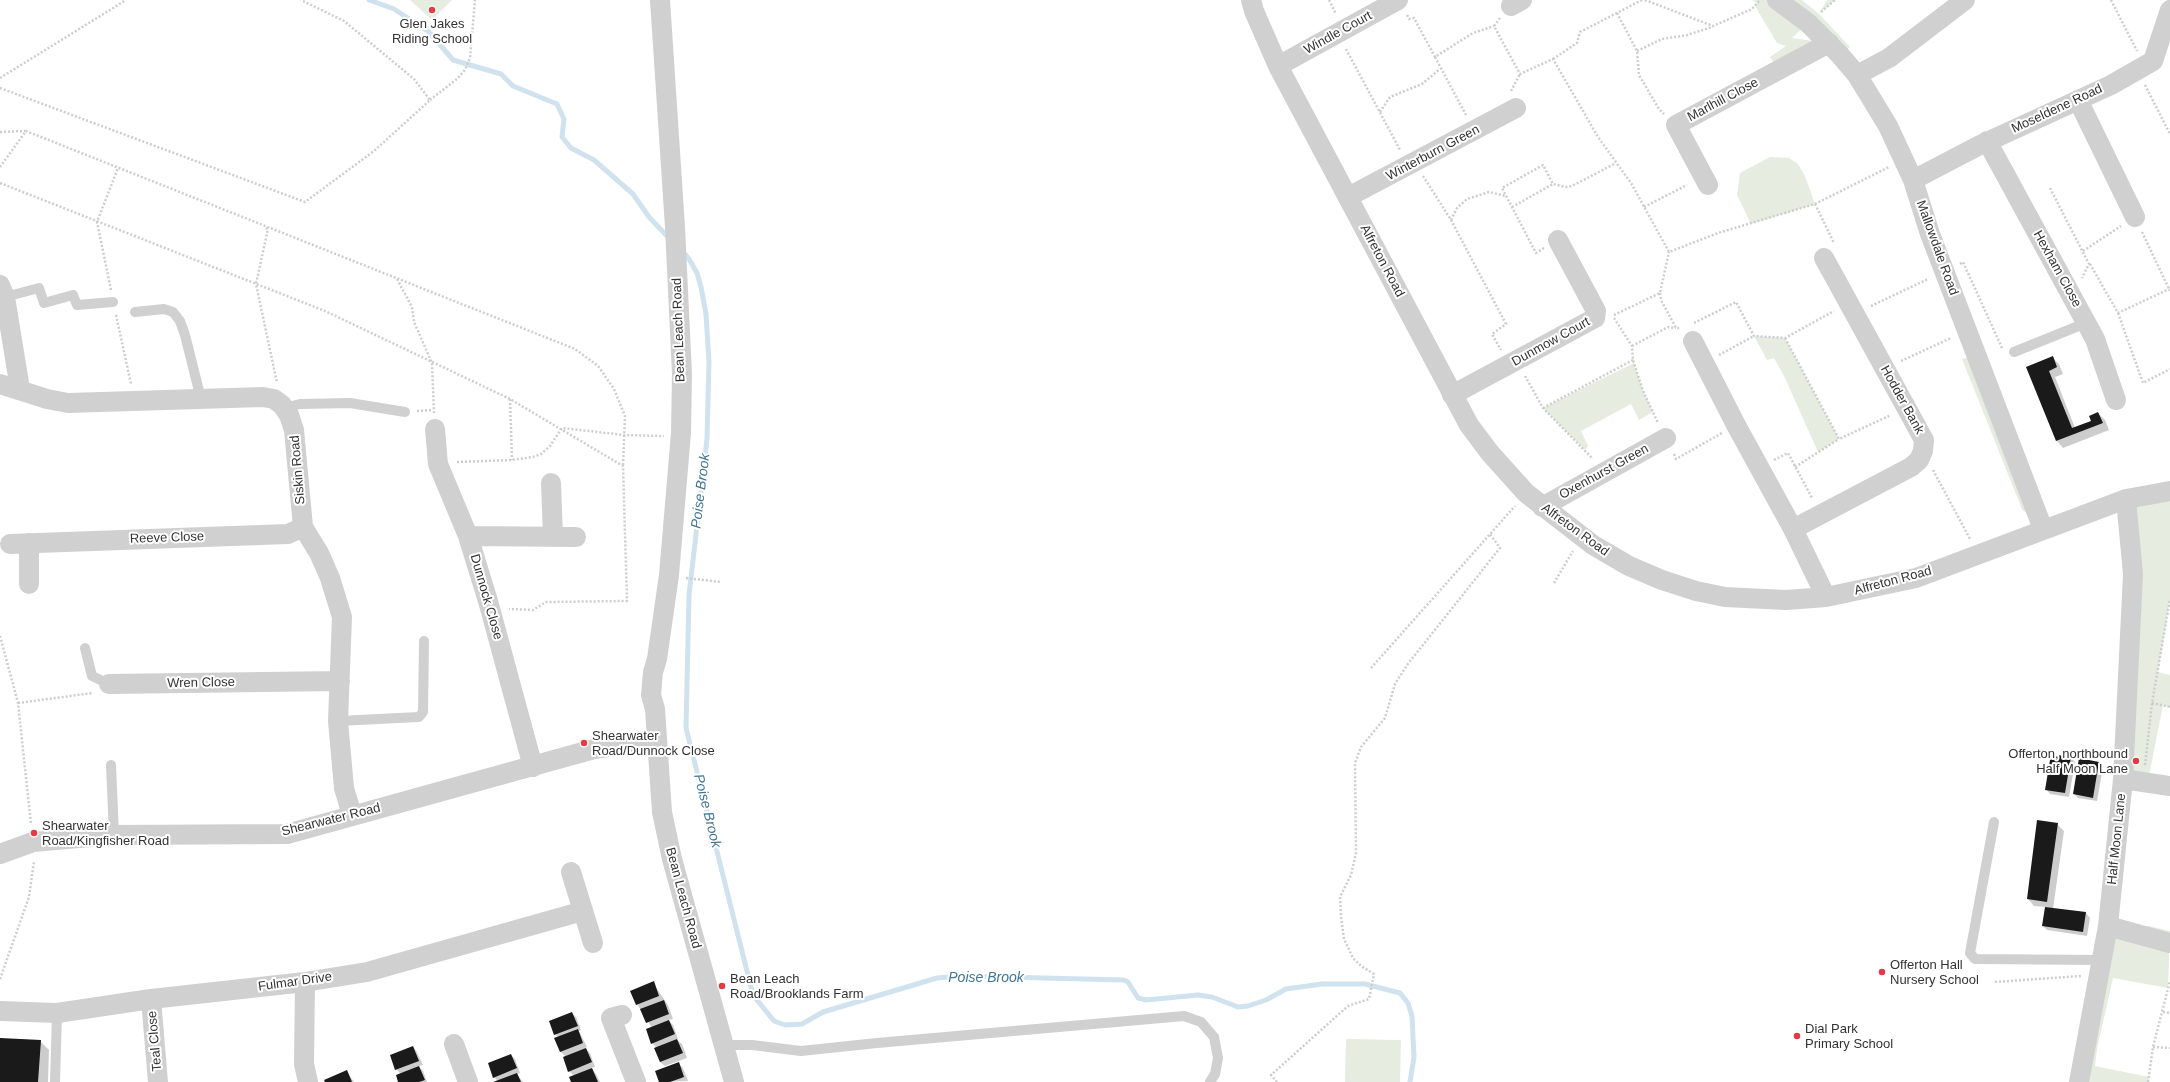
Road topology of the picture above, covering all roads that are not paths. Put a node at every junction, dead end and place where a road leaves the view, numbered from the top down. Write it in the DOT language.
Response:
graph roads {
  1 [pos="660,0"];
  2 [pos="1252,0"];
  3 [pos="1777,0"];
  4 [pos="1965,0"];
  5 [pos="1401,6"];
  6 [pos="2170,10"];
  7 [pos="1829,43"];
  8 [pos="1278,66"];
  9 [pos="1856,75"];
  10 [pos="2078,100"];
  11 [pos="1516,108"];
  12 [pos="1987,142"];
  13 [pos="1912,180"];
  14 [pos="1706,181"];
  15 [pos="1348,197"];
  16 [pos="2135,217"];
  17 [pos="1558,240"];
  18 [pos="1824,258"];
  19 [pos="2,291"];
  20 [pos="113,302"];
  21 [pos="135,312"];
  22 [pos="2086,323"];
  23 [pos="1689,334"];
  24 [pos="2014,352"];
  25 [pos="0,384"];
  26 [pos="20,389"];
  27 [pos="1452,395"];
  28 [pos="201,399"];
  29 [pos="2116,400"];
  30 [pos="283,406"];
  31 [pos="405,412"];
  32 [pos="435,429"];
  33 [pos="1666,438"];
  34 [pos="551,483"];
  35 [pos="2170,491"];
  36 [pos="2126,499"];
  37 [pos="1542,507"];
  38 [pos="303,527"];
  39 [pos="1793,529"];
  40 [pos="2044,529"];
  41 [pos="468,536"];
  42 [pos="553,537"];
  43 [pos="576,537"];
  44 [pos="29,584"];
  45 [pos="1826,597"];
  46 [pos="424,641"];
  47 [pos="85,648"];
  48 [pos="340,681"];
  49 [pos="109,684"];
  50 [pos="338,721"];
  51 [pos="656,740"];
  52 [pos="112,765"];
  53 [pos="533,767"];
  54 [pos="2123,779"];
  55 [pos="2170,786"];
  56 [pos="352,816"];
  57 [pos="1994,822"];
  58 [pos="114,835"];
  59 [pos="0,854"];
  60 [pos="571,872"];
  61 [pos="583,911"];
  62 [pos="2108,926"];
  63 [pos="593,943"];
  64 [pos="2170,943"];
  65 [pos="2100,968"];
  66 [pos="305,982"];
  67 [pos="151,999"];
  68 [pos="0,1012"];
  69 [pos="57,1013"];
  70 [pos="611,1018"];
  71 [pos="454,1044"];
  72 [pos="724,1045"];
  73 [pos="55,1082"];
  74 [pos="158,1082"];
  75 [pos="308,1082"];
  76 [pos="468,1082"];
  77 [pos="636,1082"];
  78 [pos="734,1082"];
  79 [pos="1210,1082"];
  80 [pos="2079,1082"];
  1 -- 51 [label="street, Bean Leach Road"];
  2 -- 8 [label="street, Alfreton Road"];
  3 -- 7 [label="street, Mallowdale Road"];
  4 -- 9 [label="street"];
  5 -- 8 [label="street, Windle Court"];
  6 -- 10 [label="street, Moseldene Road"];
  7 -- 9 [label="street, Mallowdale Road"];
  7 -- 14 [label="street, Marlhill Close"];
  8 -- 15 [label="street, Alfreton Road"];
  9 -- 13 [label="street, Mallowdale Road"];
  10 -- 12 [label="street, Moseldene Road"];
  10 -- 16 [label="street"];
  11 -- 15 [label="street, Winterburn Green"];
  12 -- 13 [label="street, Moseldene Road"];
  12 -- 22 [label="street, Hexham Close"];
  13 -- 40 [label="street, Mallowdale Road"];
  15 -- 27 [label="street, Alfreton Road"];
  17 -- 27 [label="street, Dunmow Court"];
  18 -- 39 [label="street, Hodder Bank"];
  19 -- 20 [label="lane"];
  19 -- 26 [label="street"];
  21 -- 28 [label="lane"];
  22 -- 24 [label="lane"];
  22 -- 29 [label="street, Hexham Close"];
  23 -- 39 [label="street"];
  25 -- 26 [label="street"];
  26 -- 28 [label="street"];
  27 -- 37 [label="street, Alfreton Road"];
  28 -- 30 [label="street"];
  30 -- 31 [label="lane"];
  30 -- 38 [label="street, Siskin Road"];
  32 -- 41 [label="street, Dunnock Close"];
  33 -- 37 [label="street, Oxenhurst Green"];
  34 -- 42 [label="street"];
  35 -- 36 [label="street, Alfreton Road"];
  36 -- 40 [label="street, Alfreton Road"];
  36 -- 54 [label="street, Half Moon Lane"];
  37 -- 45 [label="street, Alfreton Road"];
  38 -- 44 [label="street, Reeve Close"];
  38 -- 48 [label="street, Siskin Road"];
  39 -- 45 [label="street"];
  40 -- 45 [label="street, Alfreton Road"];
  41 -- 42 [label="street"];
  41 -- 53 [label="street, Dunnock Close"];
  42 -- 43 [label="street"];
  46 -- 50 [label="lane"];
  47 -- 49 [label="lane, Wren Close"];
  48 -- 49 [label="street, Wren Close"];
  48 -- 50 [label="street, Siskin Road"];
  50 -- 56 [label="street, Siskin Road"];
  51 -- 53 [label="street, Shearwater Road"];
  51 -- 72 [label="street, Bean Leach Road"];
  52 -- 58 [label="lane"];
  53 -- 56 [label="street, Shearwater Road"];
  54 -- 55 [label="street"];
  54 -- 62 [label="street, Half Moon Lane"];
  56 -- 58 [label="street, Shearwater Road"];
  57 -- 65 [label="lane"];
  58 -- 59 [label="street, Shearwater Road"];
  60 -- 61 [label="street"];
  61 -- 63 [label="street"];
  61 -- 66 [label="street, Fulmar Drive"];
  62 -- 64 [label="street"];
  62 -- 65 [label="street, Half Moon Lane"];
  65 -- 80 [label="street, Half Moon Lane"];
  66 -- 67 [label="street, Fulmar Drive"];
  66 -- 75 [label="street"];
  67 -- 69 [label="street, Fulmar Drive"];
  67 -- 74 [label="street, Teal Close"];
  68 -- 69 [label="street, Fulmar Drive"];
  69 -- 73 [label="lane"];
  70 -- 77 [label="street"];
  71 -- 76 [label="street"];
  72 -- 78 [label="street, Bean Leach Road"];
  72 -- 79 [label="lane"];
}
